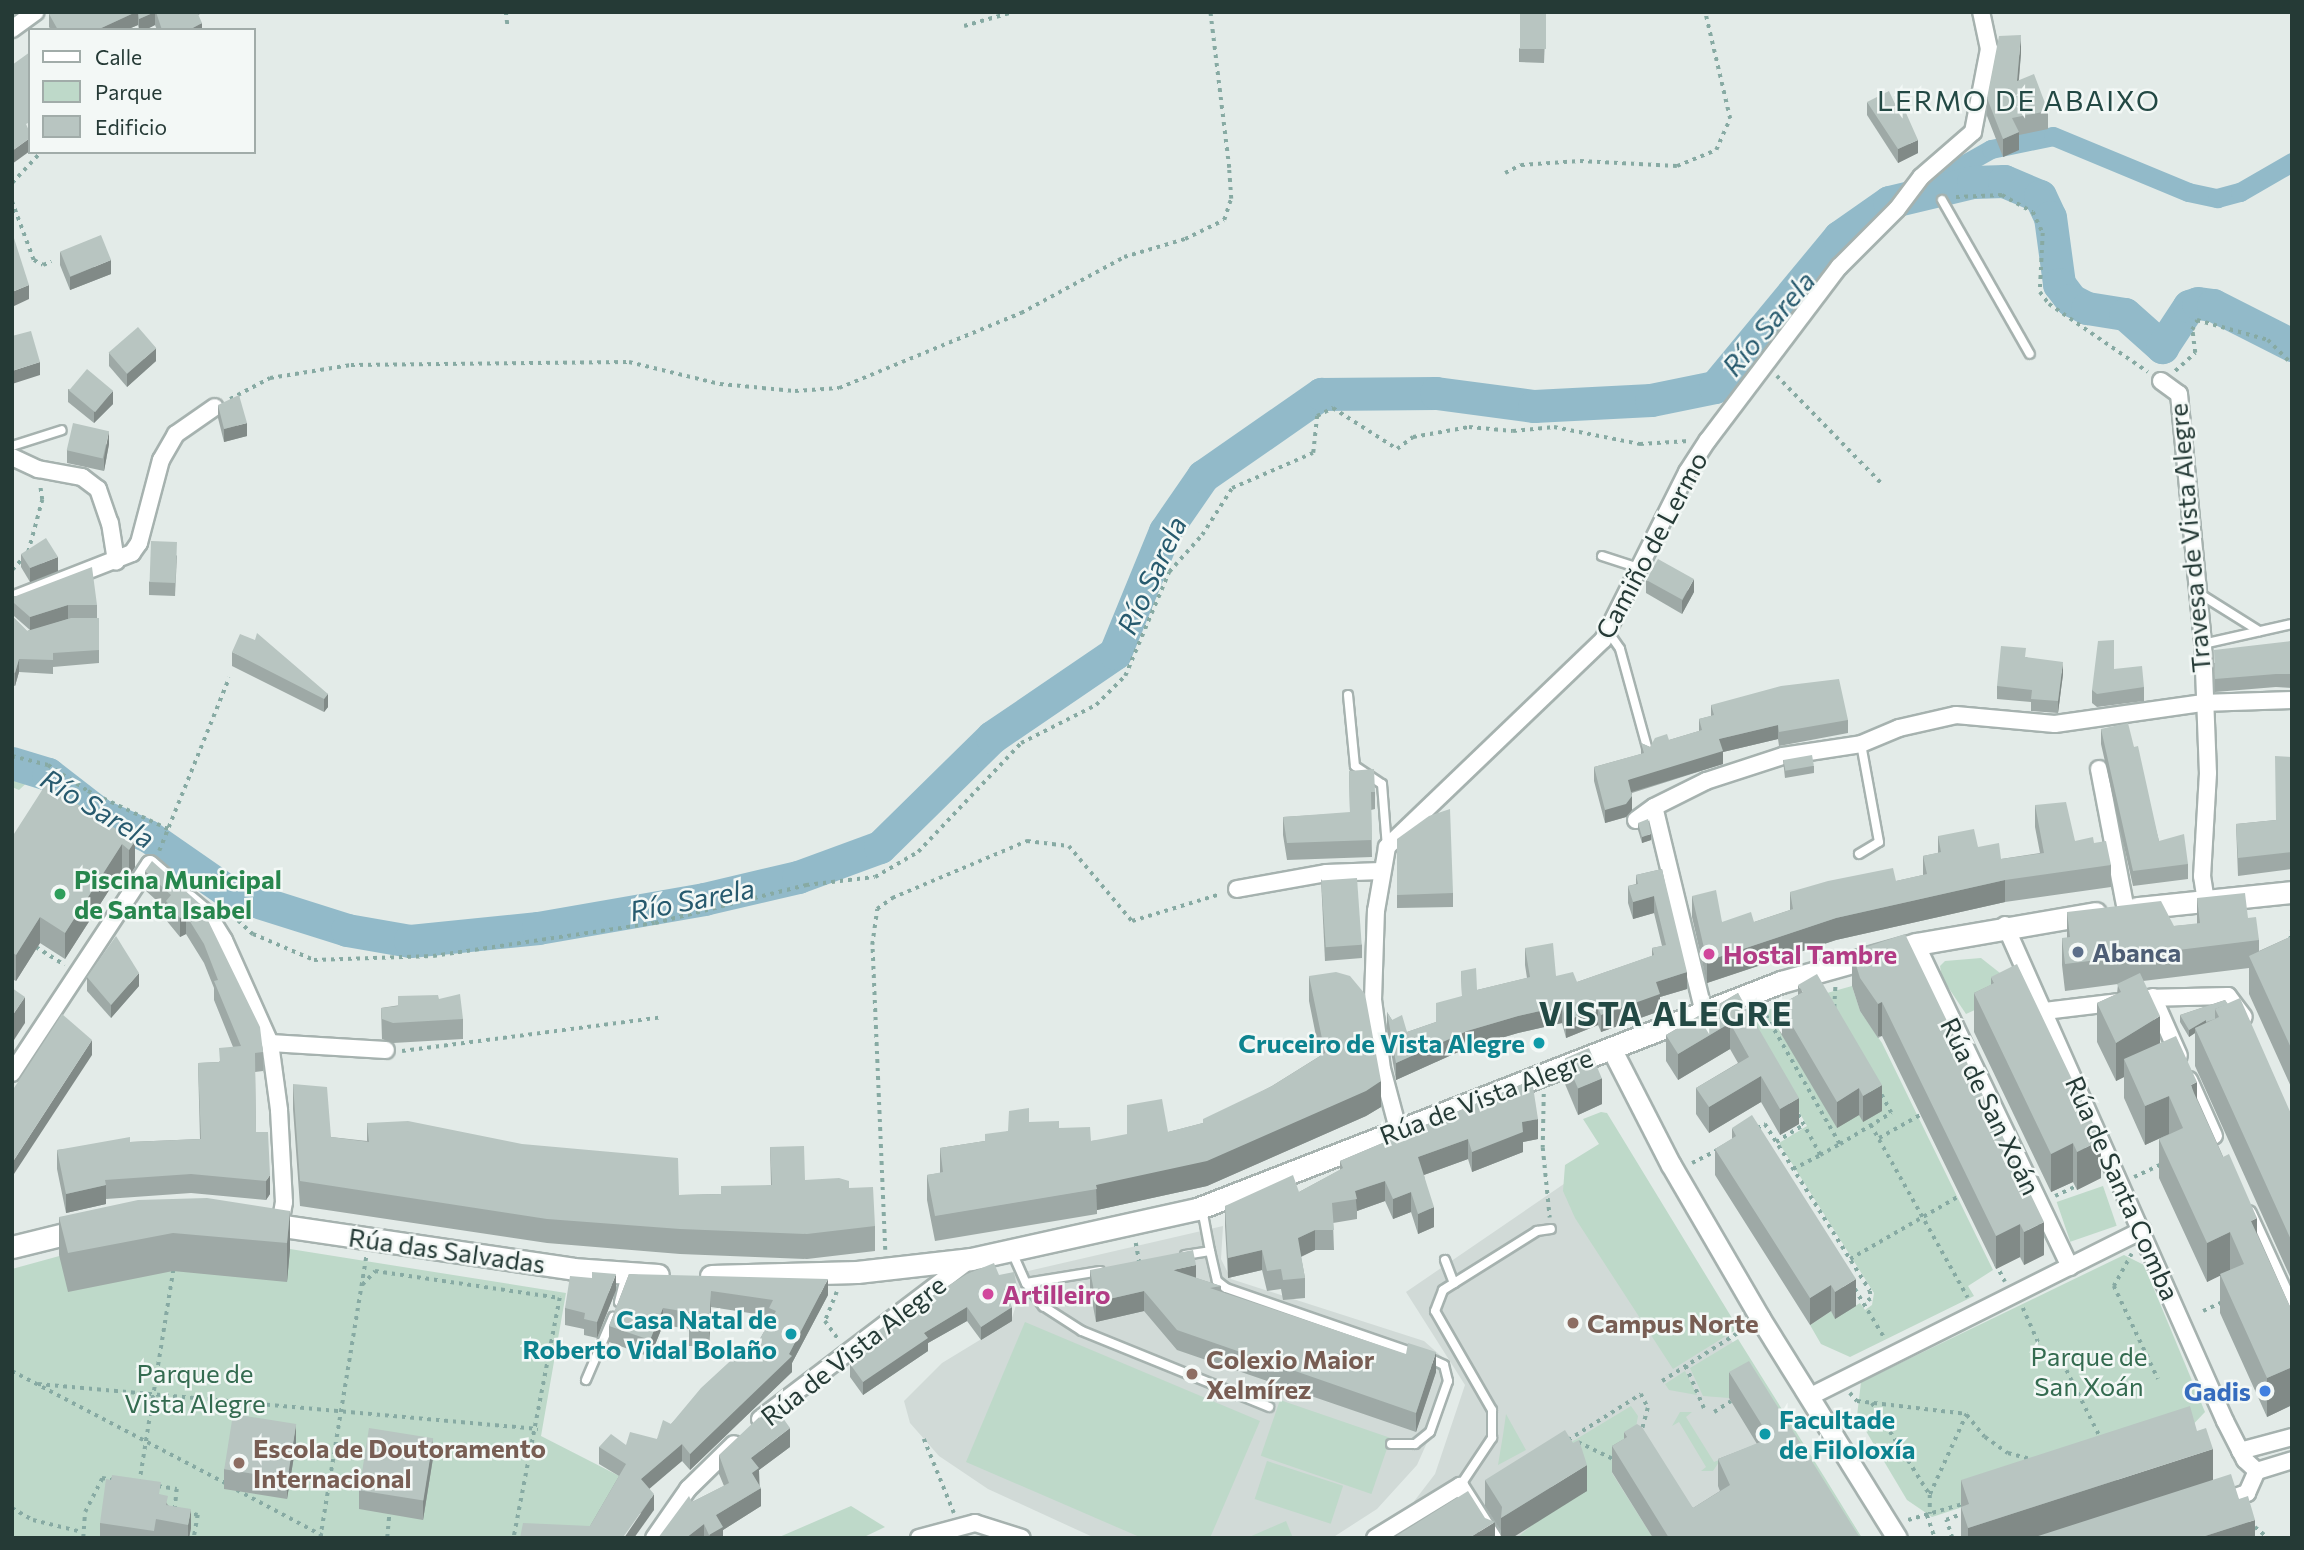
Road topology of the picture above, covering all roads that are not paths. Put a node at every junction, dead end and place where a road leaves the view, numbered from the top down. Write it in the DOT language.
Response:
graph roads {
  1 [pos="1981,12"];
  2 [pos="32,13"];
  3 [pos="12,29"];
  4 [pos="1942,200"];
  5 [pos="2030,354"];
  6 [pos="2161,381"];
  7 [pos="215,407"];
  8 [pos="62,430"];
  9 [pos="12,446"];
  10 [pos="12,457"];
  11 [pos="1602,556"];
  12 [pos="116,562"];
  13 [pos="1638,568"];
  14 [pos="2199,593"];
  15 [pos="12,600"];
  16 [pos="2292,624"];
  17 [pos="2259,631"];
  18 [pos="1609,632"];
  19 [pos="2203,643"];
  20 [pos="1348,695"];
  21 [pos="2292,700"];
  22 [pos="2202,703"];
  23 [pos="1861,744"];
  24 [pos="1649,754"];
  25 [pos="2099,769"];
  26 [pos="1654,807"];
  27 [pos="1636,820"];
  28 [pos="1387,847"];
  29 [pos="1859,854"];
  30 [pos="1381,871"];
  31 [pos="1237,889"];
  32 [pos="2292,892"];
  33 [pos="2206,901"];
  34 [pos="2126,910"];
  35 [pos="2005,925"];
  36 [pos="1916,944"];
  37 [pos="2153,997"];
  38 [pos="2045,1011"];
  39 [pos="1704,1013"];
  40 [pos="2250,1029"];
  41 [pos="270,1042"];
  42 [pos="1611,1048"];
  43 [pos="386,1050"];
  44 [pos="12,1073"];
  45 [pos="1398,1129"];
  46 [pos="2219,1149"];
  47 [pos="2243,1203"];
  48 [pos="1202,1208"];
  49 [pos="243,1220"];
  50 [pos="111,1225"];
  51 [pos="281,1225"];
  52 [pos="1551,1229"];
  53 [pos="2143,1230"];
  54 [pos="12,1247"];
  55 [pos="1210,1251"];
  56 [pos="1012,1252"];
  57 [pos="1180,1256"];
  58 [pos="971,1259"];
  59 [pos="1445,1260"];
  60 [pos="2070,1267"];
  61 [pos="1114,1268"];
  62 [pos="885,1269"];
  63 [pos="626,1274"];
  64 [pos="1026,1283"];
  65 [pos="1454,1283"];
  66 [pos="2292,1310"];
  67 [pos="586,1380"];
  68 [pos="1809,1397"];
  69 [pos="1269,1407"];
  70 [pos="2292,1437"];
  71 [pos="1391,1444"];
  72 [pos="2240,1451"];
  73 [pos="2292,1460"];
  74 [pos="2257,1471"];
  75 [pos="1460,1486"];
  76 [pos="2199,1510"];
  77 [pos="654,1538"];
  78 [pos="919,1538"];
  79 [pos="1022,1538"];
  80 [pos="1375,1538"];
  81 [pos="1493,1538"];
  82 [pos="1897,1538"];
  1 -- 13 [label="street, Camiño de Lermo"];
  2 -- 3 [label="street"];
  4 -- 5 [label="lane"];
  6 -- 14 [label="street, Travesa de Vista Alegre"];
  7 -- 12 [label="street"];
  8 -- 9 [label="lane"];
  10 -- 12 [label="street"];
  11 -- 13 [label="lane"];
  12 -- 15 [label="street"];
  13 -- 18 [label="street, Camiño de Lermo"];
  14 -- 17 [label="lane"];
  14 -- 19 [label="street, Travesa de Vista Alegre"];
  16 -- 17 [label="lane"];
  17 -- 19 [label="lane"];
  18 -- 24 [label="lane"];
  18 -- 28 [label="street, Camiño de Lermo"];
  19 -- 22 [label="street, Travesa de Vista Alegre"];
  20 -- 28 [label="lane"];
  21 -- 22 [label="street, Travesa de Vista Alegre"];
  22 -- 23 [label="street, Travesa de Vista Alegre"];
  22 -- 33 [label="street, Travesa de Vista Alegre"];
  23 -- 26 [label="street, Travesa de Vista Alegre"];
  23 -- 29 [label="lane"];
  25 -- 34 [label="street"];
  26 -- 27 [label="street, Travesa de Vista Alegre"];
  26 -- 39 [label="street"];
  28 -- 30 [label="street"];
  30 -- 31 [label="street"];
  30 -- 45 [label="street"];
  32 -- 33 [label="main road, Rúa de Vista Alegre"];
  33 -- 34 [label="main road, Rúa de Vista Alegre"];
  34 -- 35 [label="main road, Rúa de Vista Alegre"];
  35 -- 36 [label="main road, Rúa de Vista Alegre"];
  35 -- 38 [label="street, Rúa de Santa Comba"];
  36 -- 39 [label="main road, Rúa de Vista Alegre"];
  36 -- 60 [label="street, Rúa de San Xoán"];
  37 -- 38 [label="street"];
  37 -- 40 [label="street"];
  37 -- 46 [label="street"];
  38 -- 53 [label="street, Rúa de Santa Comba"];
  39 -- 42 [label="main road, Rúa de Vista Alegre"];
  41 -- 43 [label="street"];
  41 -- 44 [label="street"];
  41 -- 51 [label="street"];
  42 -- 45 [label="main road, Rúa de Vista Alegre"];
  42 -- 68 [label="street"];
  45 -- 48 [label="main road, Rúa de Vista Alegre"];
  47 -- 66 [label="street"];
  48 -- 55 [label="lane"];
  48 -- 56 [label="main road, Rúa de Vista Alegre"];
  49 -- 51 [label="main road, Rúa das Salvadas"];
  50 -- 54 [label="main road"];
  51 -- 63 [label="main road, Rúa das Salvadas"];
  52 -- 65 [label="lane"];
  53 -- 60 [label="street"];
  53 -- 72 [label="street, Rúa de Santa Comba"];
  55 -- 57 [label="lane"];
  55 -- 71 [label="lane"];
  56 -- 58 [label="main road, Rúa de Vista Alegre"];
  56 -- 64 [label="lane"];
  58 -- 62 [label="main road, Rúa de Vista Alegre"];
  58 -- 77 [label="street, Rúa de Vista Alegre"];
  59 -- 65 [label="lane"];
  60 -- 68 [label="street"];
  61 -- 64 [label="lane"];
  62 -- 63 [label="main road, Rúa das Salvadas"];
  63 -- 67 [label="lane"];
  64 -- 69 [label="lane"];
  65 -- 75 [label="lane"];
  68 -- 82 [label="street"];
  70 -- 72 [label="street"];
  72 -- 74 [label="street, Rúa de Santa Comba"];
  73 -- 74 [label="street"];
  74 -- 76 [label="street"];
  75 -- 80 [label="street"];
  75 -- 81 [label="street"];
  78 -- 79 [label="street"];
}
